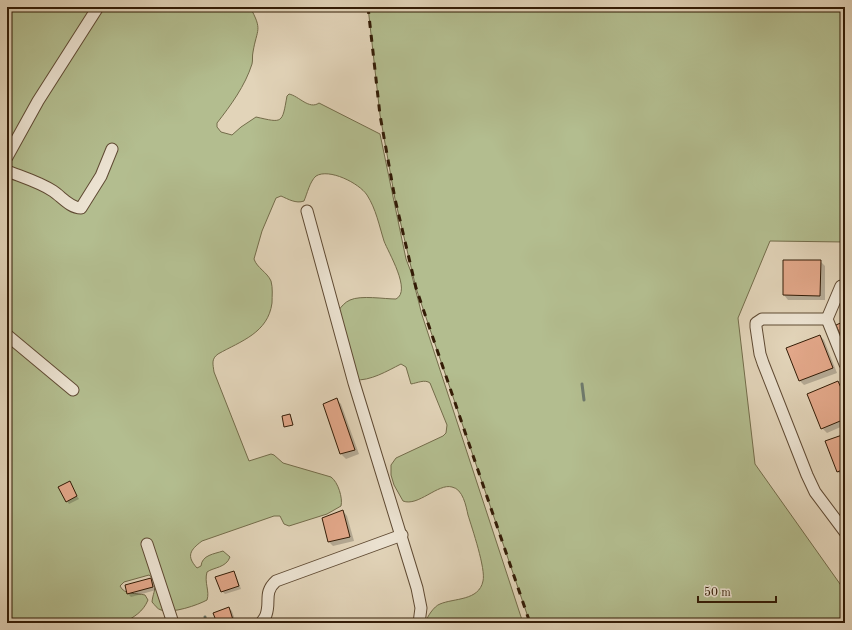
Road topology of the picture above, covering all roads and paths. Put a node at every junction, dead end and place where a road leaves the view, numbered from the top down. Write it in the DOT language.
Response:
graph roads {
  1 [pos="98,7"];
  2 [pos="112,149"];
  3 [pos="7,157"];
  4 [pos="7,171"];
  5 [pos="307,211"];
  6 [pos="841,286"];
  7 [pos="828,318"];
  8 [pos="7,335"];
  9 [pos="845,364"];
  10 [pos="73,390"];
  11 [pos="845,532"];
  12 [pos="402,535"];
  13 [pos="147,544"];
  14 [pos="171,622"];
  15 [pos="261,623"];
  16 [pos="419,623"];
  1 -- 3 [label="street"];
  2 -- 4 [label="street"];
  5 -- 12 [label="street"];
  6 -- 7 [label="street"];
  7 -- 9 [label="street"];
  7 -- 11 [label="street"];
  8 -- 10 [label="street"];
  12 -- 15 [label="street"];
  12 -- 16 [label="street"];
  13 -- 14 [label="street"];
}
